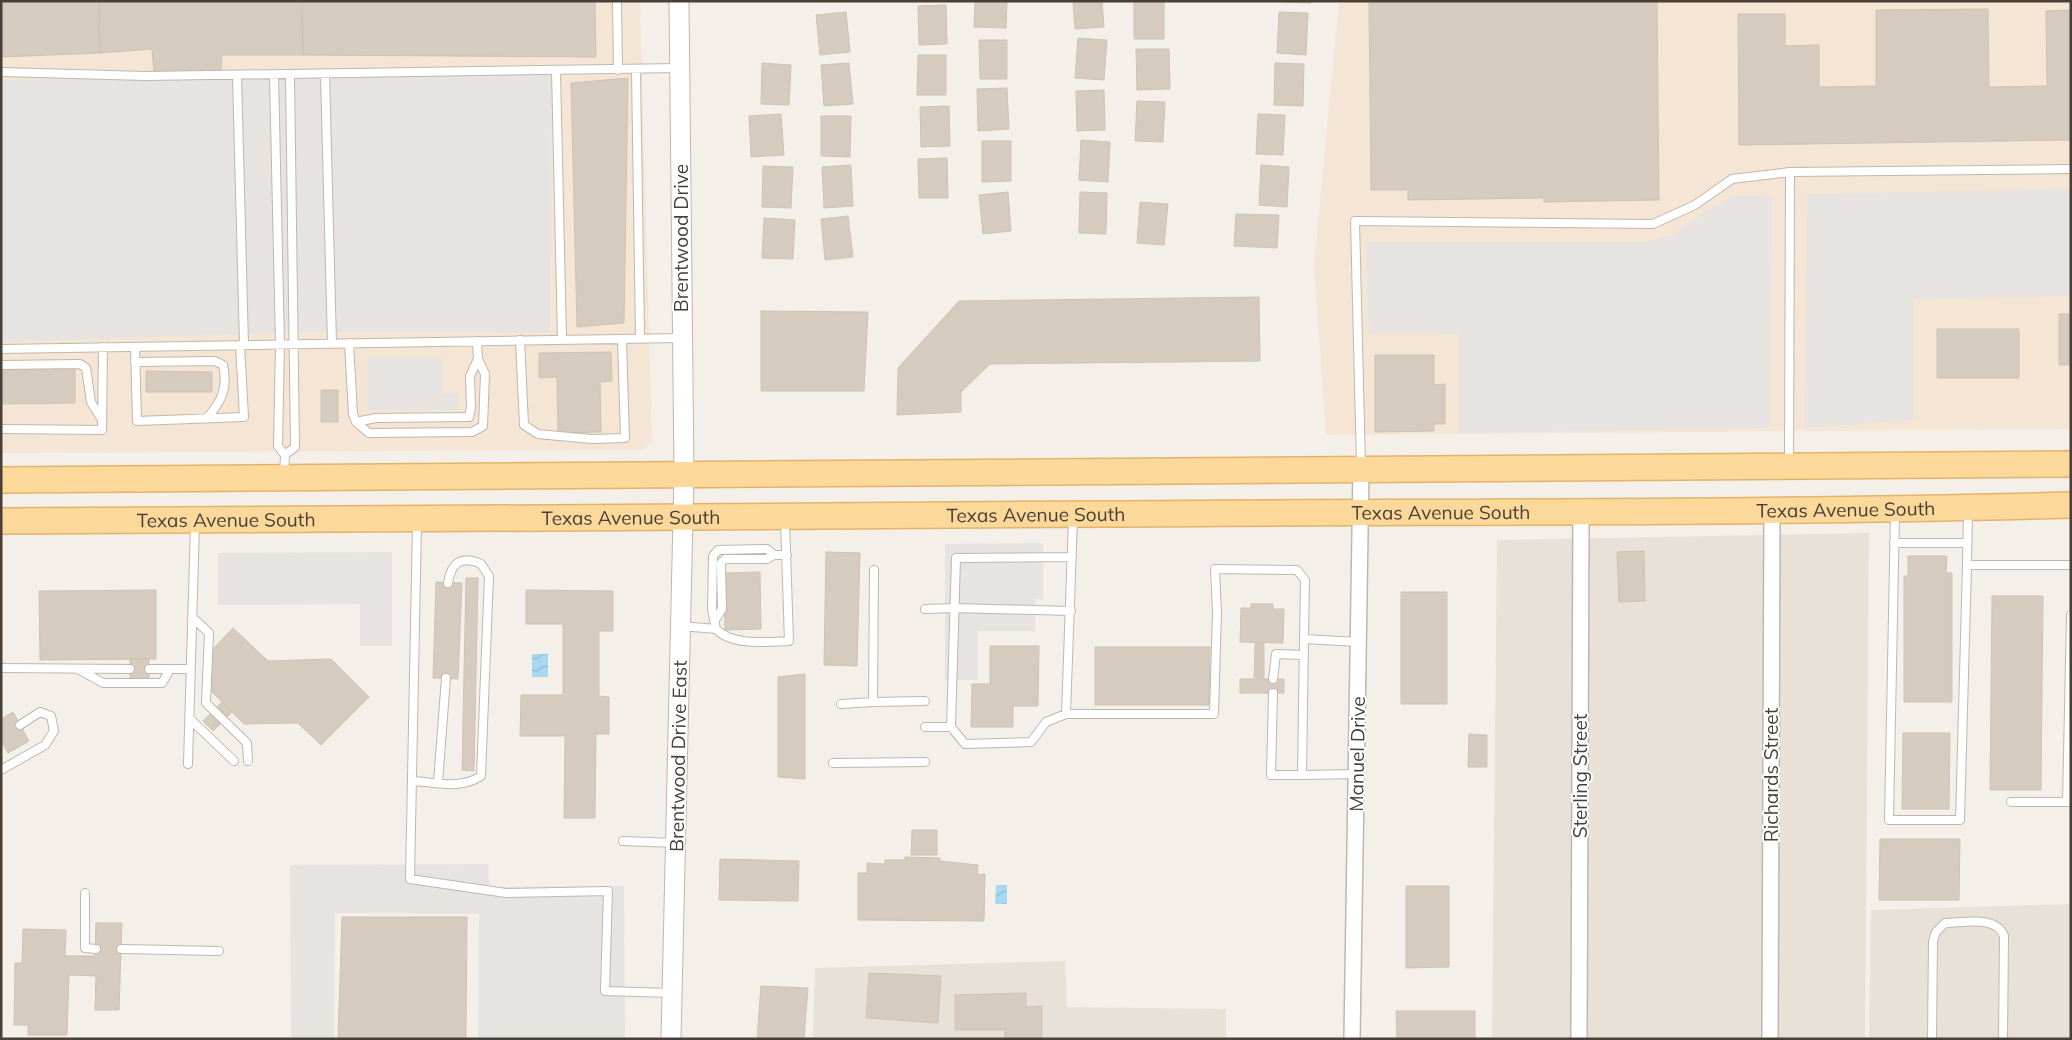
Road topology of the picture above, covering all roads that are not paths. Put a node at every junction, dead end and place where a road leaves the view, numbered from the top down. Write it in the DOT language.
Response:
graph roads {
  1 [pos="617,1"];
  2 [pos="679,1"];
  3 [pos="679,68"];
  4 [pos="636,69"];
  5 [pos="556,70"];
  6 [pos="618,70"];
  7 [pos="1,72"];
  8 [pos="325,74"];
  9 [pos="237,75"];
  10 [pos="274,75"];
  11 [pos="290,75"];
  12 [pos="2071,169"];
  13 [pos="1790,172"];
  14 [pos="640,338"];
  15 [pos="682,338"];
  16 [pos="622,339"];
  17 [pos="520,340"];
  18 [pos="562,340"];
  19 [pos="478,341"];
  20 [pos="349,343"];
  21 [pos="280,344"];
  22 [pos="293,344"];
  23 [pos="332,344"];
  24 [pos="242,345"];
  25 [pos="103,347"];
  26 [pos="135,347"];
  27 [pos="1,349"];
  28 [pos="478,359"];
  29 [pos="135,362"];
  30 [pos="1,365"];
  31 [pos="207,418"];
  32 [pos="102,420"];
  33 [pos="356,422"];
  34 [pos="1,429"];
  35 [pos="2071,464"];
  36 [pos="285,466"];
  37 [pos="1789,466"];
  38 [pos="1361,469"];
  39 [pos="684,474"];
  40 [pos="1,480"];
  41 [pos="2071,505"];
  42 [pos="1968,508"];
  43 [pos="1896,510"];
  44 [pos="1772,511"];
  45 [pos="1581,512"];
  46 [pos="1073,514"];
  47 [pos="1360,514"];
  48 [pos="682,516"];
  49 [pos="785,516"];
  50 [pos="417,519"];
  51 [pos="195,520"];
  52 [pos="1,521"];
  53 [pos="1894,542"];
  54 [pos="1967,543"];
  55 [pos="786,555"];
  56 [pos="1072,557"];
  57 [pos="1967,565"];
  58 [pos="2071,565"];
  59 [pos="874,570"];
  60 [pos="448,583"];
  61 [pos="954,608"];
  62 [pos="925,609"];
  63 [pos="1071,611"];
  64 [pos="2071,615"];
  65 [pos="192,617"];
  66 [pos="680,626"];
  67 [pos="716,629"];
  68 [pos="1304,639"];
  69 [pos="1358,642"];
  70 [pos="1304,655"];
  71 [pos="1,668"];
  72 [pos="77,668"];
  73 [pos="130,669"];
  74 [pos="149,669"];
  75 [pos="170,669"];
  76 [pos="190,669"];
  77 [pos="446,678"];
  78 [pos="1273,679"];
  79 [pos="1273,693"];
  80 [pos="925,701"];
  81 [pos="873,702"];
  82 [pos="841,704"];
  83 [pos="1066,714"];
  84 [pos="190,719"];
  85 [pos="20,725"];
  86 [pos="925,727"];
  87 [pos="951,728"];
  88 [pos="234,761"];
  89 [pos="248,761"];
  90 [pos="924,762"];
  91 [pos="833,763"];
  92 [pos="188,764"];
  93 [pos="1,770"];
  94 [pos="1356,774"];
  95 [pos="1302,775"];
  96 [pos="412,781"];
  97 [pos="438,782"];
  98 [pos="2010,802"];
  99 [pos="2069,802"];
  100 [pos="623,841"];
  101 [pos="676,843"];
  102 [pos="85,893"];
  103 [pos="96,949"];
  104 [pos="121,950"];
  105 [pos="219,951"];
  106 [pos="672,993"];
  107 [pos="671,1039"];
  108 [pos="1352,1039"];
  109 [pos="1579,1039"];
  110 [pos="1770,1039"];
  111 [pos="1932,1039"];
  112 [pos="2003,1039"];
  1 -- 6 [label="lane"];
  2 -- 3 [label="street, Brentwood Drive"];
  3 -- 4 [label="lane"];
  3 -- 15 [label="street, Brentwood Drive"];
  4 -- 6 [label="lane"];
  4 -- 14 [label="lane"];
  5 -- 6 [label="lane"];
  5 -- 8 [label="lane"];
  5 -- 18 [label="lane"];
  7 -- 9 [label="lane"];
  8 -- 11 [label="lane"];
  8 -- 23 [label="lane"];
  9 -- 10 [label="lane"];
  9 -- 24 [label="lane"];
  10 -- 11 [label="lane"];
  10 -- 21 [label="lane"];
  11 -- 22 [label="lane"];
  12 -- 13 [label="lane"];
  13 -- 37 [label="lane"];
  13 -- 38 [label="lane"];
  14 -- 15 [label="lane"];
  14 -- 16 [label="lane"];
  15 -- 39 [label="street, Brentwood Drive"];
  16 -- 17 [label="lane"];
  16 -- 18 [label="lane"];
  17 -- 18 [label="lane"];
  17 -- 19 [label="lane"];
  19 -- 20 [label="lane"];
  19 -- 28 [label="lane"];
  20 -- 23 [label="lane"];
  20 -- 33 [label="lane"];
  21 -- 22 [label="lane"];
  21 -- 24 [label="lane"];
  21 -- 36 [label="lane"];
  22 -- 23 [label="lane"];
  22 -- 36 [label="lane"];
  24 -- 26 [label="lane"];
  24 -- 31 [label="lane"];
  25 -- 26 [label="lane"];
  25 -- 27 [label="lane"];
  25 -- 32 [label="lane"];
  26 -- 29 [label="lane"];
  28 -- 33 [label="lane"];
  28 -- 33 [label="lane"];
  29 -- 31 [label="lane"];
  29 -- 31 [label="lane"];
  30 -- 32 [label="lane"];
  32 -- 34 [label="lane"];
  35 -- 37 [label="main road"];
  36 -- 39 [label="main road"];
  36 -- 40 [label="main road"];
  37 -- 38 [label="main road"];
  38 -- 39 [label="main road"];
  38 -- 47 [label="street, Manuel Drive"];
  39 -- 48 [label="street, Brentwood Drive East"];
  41 -- 42 [label="main road, Texas Avenue South"];
  42 -- 43 [label="main road, Texas Avenue South"];
  42 -- 54 [label="lane"];
  43 -- 44 [label="main road, Texas Avenue South"];
  43 -- 53 [label="lane"];
  44 -- 45 [label="main road, Texas Avenue South"];
  44 -- 110 [label="street, Richards Street"];
  45 -- 47 [label="main road, Texas Avenue South"];
  45 -- 109 [label="street, Sterling Street"];
  46 -- 47 [label="main road, Texas Avenue South"];
  46 -- 49 [label="main road, Texas Avenue South"];
  46 -- 56 [label="lane"];
  47 -- 69 [label="street, Manuel Drive"];
  48 -- 49 [label="main road, Texas Avenue South"];
  48 -- 50 [label="main road, Texas Avenue South"];
  48 -- 66 [label="street, Brentwood Drive East"];
  49 -- 55 [label="lane"];
  50 -- 51 [label="main road, Texas Avenue South"];
  50 -- 96 [label="lane"];
  51 -- 52 [label="main road, Texas Avenue South"];
  51 -- 65 [label="lane"];
  53 -- 54 [label="lane"];
  53 -- 57 [label="lane"];
  54 -- 57 [label="lane"];
  55 -- 67 [label="lane"];
  55 -- 67 [label="lane"];
  56 -- 61 [label="lane"];
  56 -- 63 [label="lane"];
  57 -- 58 [label="lane"];
  59 -- 81 [label="lane"];
  60 -- 97 [label="lane"];
  61 -- 62 [label="lane"];
  61 -- 63 [label="lane"];
  61 -- 87 [label="lane"];
  63 -- 83 [label="lane"];
  64 -- 99 [label="lane"];
  65 -- 76 [label="lane"];
  65 -- 89 [label="lane"];
  66 -- 67 [label="lane"];
  66 -- 101 [label="street, Brentwood Drive East"];
  68 -- 69 [label="lane"];
  68 -- 70 [label="lane"];
  68 -- 83 [label="lane"];
  69 -- 94 [label="street, Manuel Drive"];
  70 -- 78 [label="lane"];
  70 -- 95 [label="lane"];
  71 -- 72 [label="lane"];
  72 -- 73 [label="lane"];
  72 -- 75 [label="lane"];
  74 -- 75 [label="lane"];
  75 -- 76 [label="lane"];
  76 -- 84 [label="lane"];
  77 -- 97 [label="lane"];
  79 -- 95 [label="lane"];
  80 -- 81 [label="lane"];
  81 -- 82 [label="lane"];
  83 -- 87 [label="lane"];
  84 -- 88 [label="lane"];
  84 -- 92 [label="lane"];
  85 -- 93 [label="lane"];
  86 -- 87 [label="lane"];
  90 -- 91 [label="lane"];
  94 -- 95 [label="lane"];
  94 -- 108 [label="street, Manuel Drive"];
  96 -- 97 [label="lane"];
  96 -- 106 [label="lane"];
  98 -- 99 [label="lane"];
  100 -- 101 [label="lane"];
  101 -- 106 [label="street, Brentwood Drive East"];
  102 -- 103 [label="lane"];
  104 -- 105 [label="lane"];
  106 -- 107 [label="street, Brentwood Drive East"];
  111 -- 112 [label="lane"];
}
